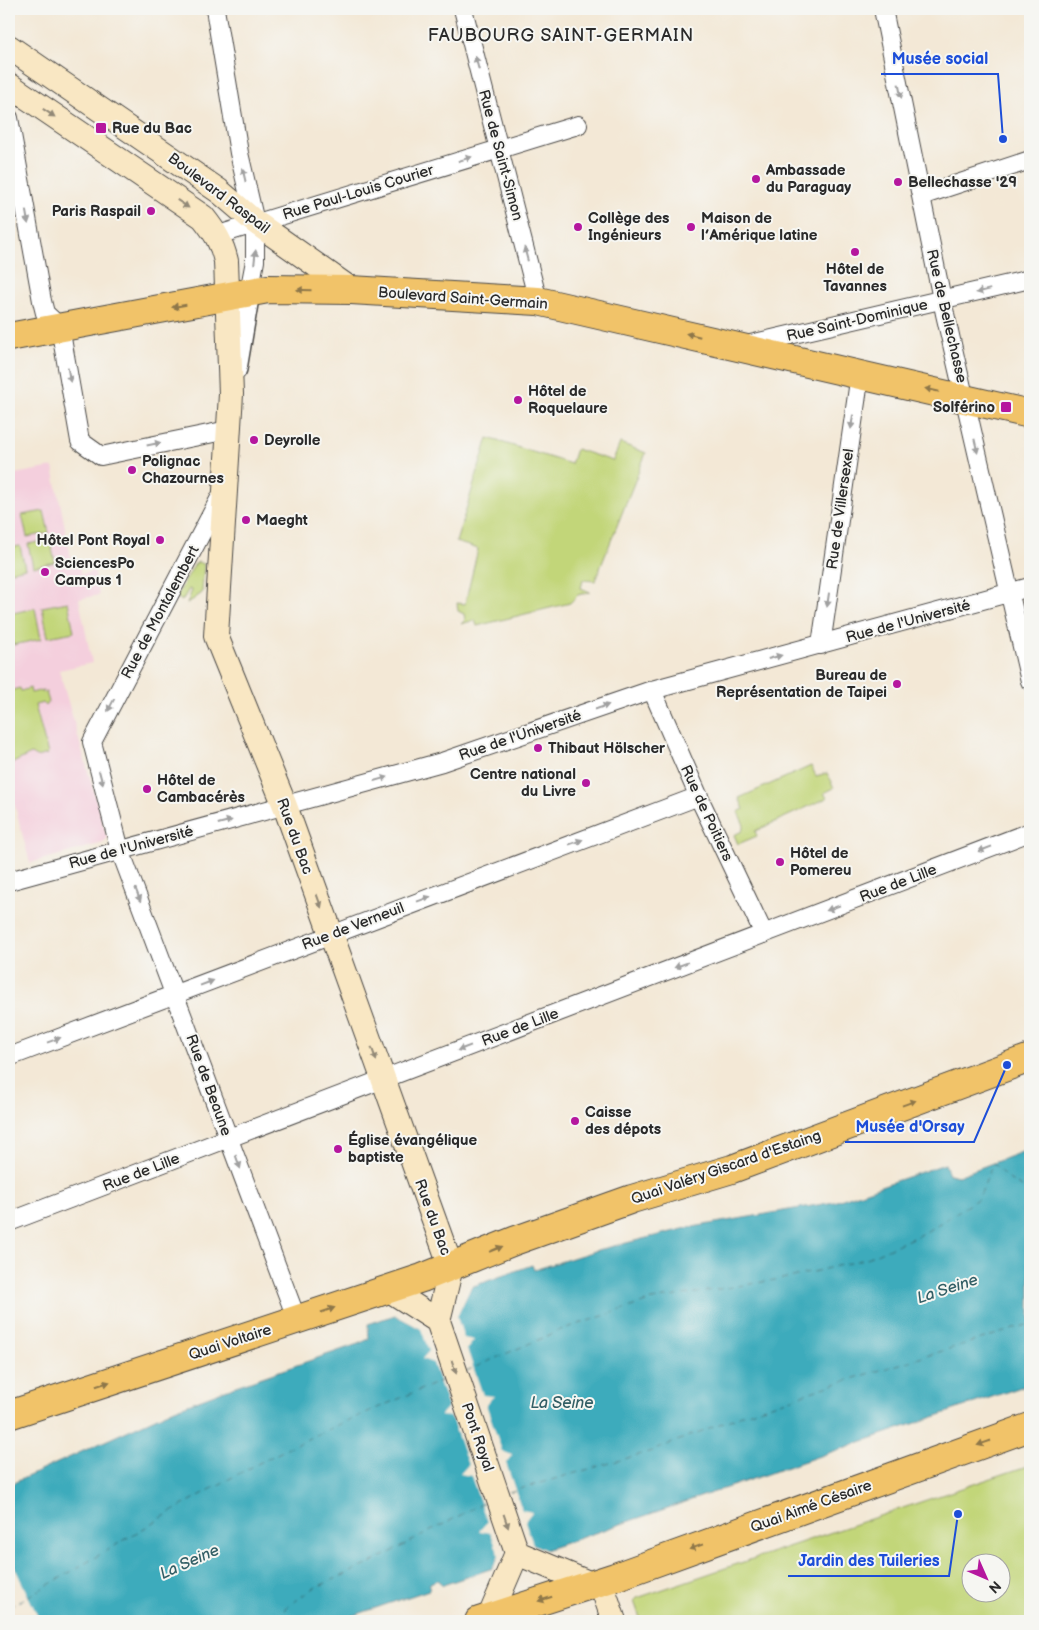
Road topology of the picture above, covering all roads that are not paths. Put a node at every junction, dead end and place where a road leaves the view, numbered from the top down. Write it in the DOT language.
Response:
graph roads {
  1 [pos="215,9"];
  2 [pos="463,9"];
  3 [pos="883,9"];
  4 [pos="9,48"];
  5 [pos="9,85"];
  6 [pos="9,118"];
  7 [pos="578,125"];
  8 [pos="499,149"];
  9 [pos="1030,160"];
  10 [pos="13,161"];
  11 [pos="921,196"];
  12 [pos="255,222"];
  13 [pos="218,234"];
  14 [pos="1030,279"];
  15 [pos="353,291"];
  16 [pos="238,294"];
  17 [pos="538,301"];
  18 [pos="943,301"];
  19 [pos="60,327"];
  20 [pos="9,337"];
  21 [pos="741,346"];
  22 [pos="860,374"];
  23 [pos="965,398"];
  24 [pos="1030,414"];
  25 [pos="228,430"];
  26 [pos="224,492"];
  27 [pos="1030,587"];
  28 [pos="1010,593"];
  29 [pos="821,645"];
  30 [pos="1030,681"];
  31 [pos="652,690"];
  32 [pos="97,732"];
  33 [pos="698,796"];
  34 [pos="285,806"];
  35 [pos="1030,832"];
  36 [pos="120,850"];
  37 [pos="9,881"];
  38 [pos="331,934"];
  39 [pos="764,934"];
  40 [pos="176,994"];
  41 [pos="9,1057"];
  42 [pos="1030,1058"];
  43 [pos="384,1079"];
  44 [pos="229,1138"];
  45 [pos="9,1222"];
  46 [pos="451,1267"];
  47 [pos="388,1289"];
  48 [pos="297,1320"];
  49 [pos="438,1321"];
  50 [pos="9,1415"];
  51 [pos="1030,1427"];
  52 [pos="517,1553"];
  53 [pos="592,1585"];
  54 [pos="484,1619"];
  55 [pos="614,1621"];
  12 -- 1 [label="street, Rue du Bac, one-way"];
  8 -- 2 [label="street, Rue de Saint-Simon, one-way"];
  3 -- 11 [label="street, Rue de Bellechasse, one-way"];
  4 -- 12 [label="main road, Boulevard Raspail"];
  5 -- 13 [label="main road, Boulevard Raspail, one-way"];
  6 -- 10 [label="street"];
  7 -- 8 [label="street, Rue Paul-Louis Courier"];
  12 -- 8 [label="street, Rue Paul-Louis Courier, one-way"];
  17 -- 8 [label="street, Rue de Saint-Simon, one-way"];
  9 -- 11 [label="street"];
  10 -- 19 [label="street, one-way"];
  11 -- 18 [label="street, Rue de Bellechasse"];
  12 -- 13 [label="street, Rue Paul-Louis Courier"];
  12 -- 15 [label="main road, Boulevard Raspail"];
  16 -- 12 [label="street, Rue du Bac, one-way"];
  13 -- 16 [label="main road, Boulevard Raspail"];
  14 -- 18 [label="street, Rue Saint-Dominique, one-way"];
  15 -- 16 [label="main road, Boulevard Saint-Germain, one-way"];
  15 -- 17 [label="main road, Boulevard Saint-Germain"];
  16 -- 19 [label="main road, Boulevard Saint-Germain, one-way"];
  16 -- 25 [label="main road, Rue du Bac"];
  21 -- 17 [label="main road, Boulevard Saint-Germain, one-way"];
  18 -- 21 [label="street, Rue Saint-Dominique"];
  18 -- 23 [label="street, Rue de Bellechasse"];
  19 -- 20 [label="main road, Boulevard Saint-Germain"];
  19 -- 25 [label="street, one-way"];
  21 -- 22 [label="main road, Boulevard Saint-Germain"];
  23 -- 22 [label="main road, Boulevard Saint-Germain, one-way"];
  22 -- 29 [label="street, Rue de Villersexel, one-way"];
  23 -- 24 [label="main road, Boulevard Saint-Germain"];
  23 -- 28 [label="street, Rue de Bellechasse, one-way"];
  25 -- 26 [label="main road, Rue du Bac"];
  26 -- 32 [label="street, Rue de Montalembert, one-way"];
  26 -- 34 [label="main road, Rue du Bac"];
  27 -- 28 [label="street, Rue de l'Université"];
  28 -- 29 [label="street, Rue de l'Université"];
  28 -- 30 [label="street, Rue de Bellechasse"];
  31 -- 29 [label="street, Rue de l'Université, one-way"];
  31 -- 33 [label="street, Rue de Poitiers"];
  34 -- 31 [label="street, Rue de l'Université, one-way"];
  32 -- 36 [label="street, Rue de Beaune, one-way"];
  38 -- 33 [label="street, Rue de Verneuil, one-way"];
  33 -- 39 [label="street, Rue de Poitiers"];
  36 -- 34 [label="street, Rue de l'Université, one-way"];
  34 -- 38 [label="main road, Rue du Bac, one-way"];
  35 -- 39 [label="street, Rue de Lille, one-way"];
  36 -- 37 [label="street, Rue de l'Université"];
  36 -- 40 [label="street, Rue de Beaune, one-way"];
  40 -- 38 [label="street, Rue de Verneuil, one-way"];
  38 -- 43 [label="main road, Rue du Bac, one-way"];
  39 -- 43 [label="street, Rue de Lille, one-way"];
  41 -- 40 [label="street, Rue de Verneuil, one-way"];
  40 -- 44 [label="street, Rue de Beaune"];
  46 -- 42 [label="main road, Quai Valéry Giscard d'Estaing, one-way"];
  43 -- 44 [label="street, Rue de Lille"];
  43 -- 46 [label="main road, Rue du Bac"];
  44 -- 45 [label="street, Rue de Lille"];
  44 -- 48 [label="street, Rue de Beaune, one-way"];
  46 -- 47 [label="main road, Quai Voltaire"];
  46 -- 49 [label="main road"];
  48 -- 47 [label="main road, Quai Voltaire, one-way"];
  47 -- 49 [label="main road"];
  50 -- 48 [label="main road, Quai Voltaire, one-way"];
  49 -- 52 [label="main road, Pont Royal, one-way"];
  51 -- 53 [label="main road, Quai Aimé Césaire, one-way"];
  52 -- 53 [label="main road"];
  52 -- 54 [label="main road"];
  53 -- 54 [label="main road, Quai Aimé Césaire, one-way"];
  53 -- 55 [label="main road"];
}
